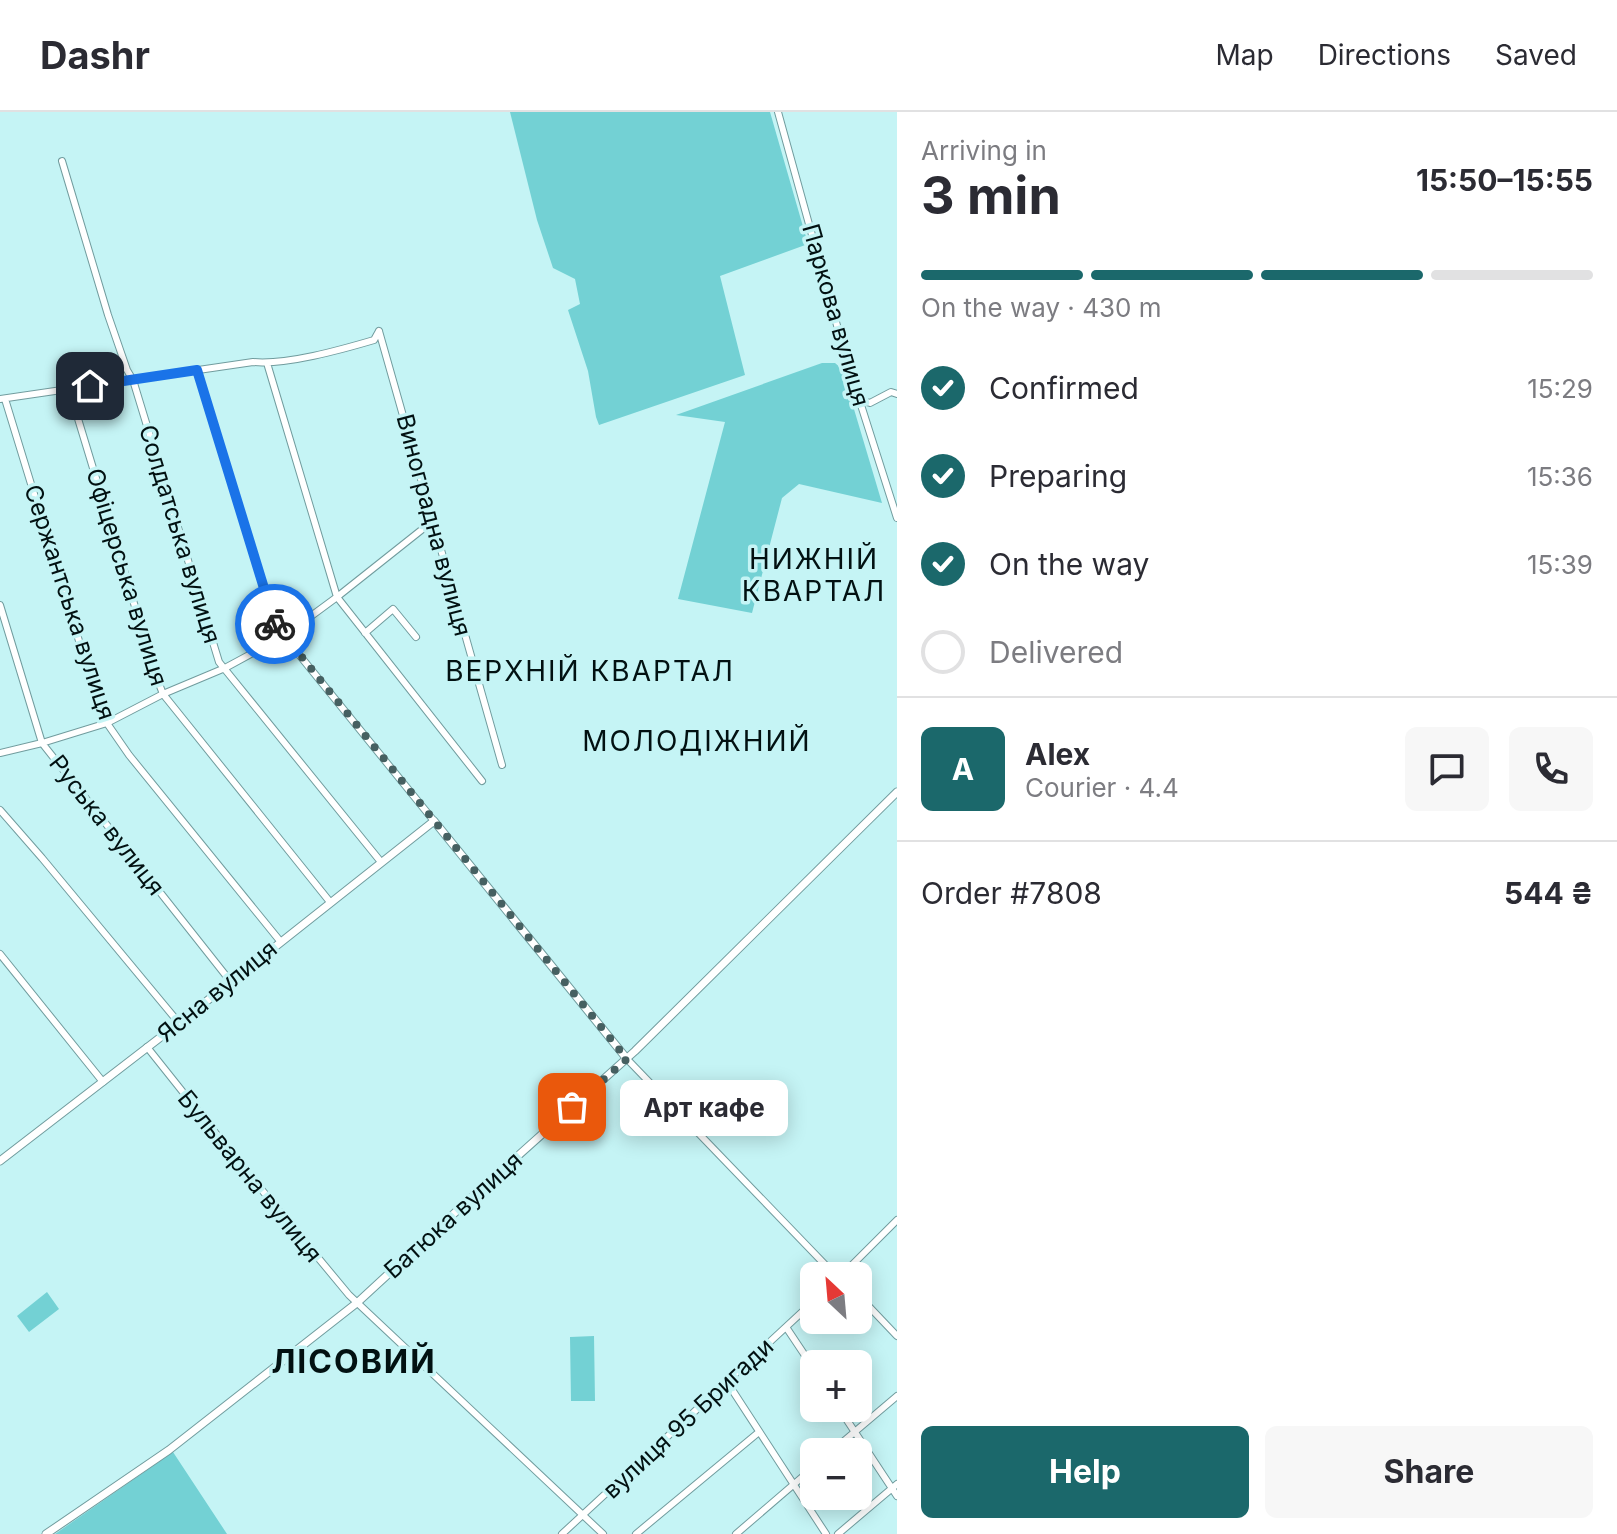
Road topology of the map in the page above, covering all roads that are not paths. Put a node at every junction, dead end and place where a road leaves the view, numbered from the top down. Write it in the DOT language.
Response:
graph roads {
  1 [pos="778,112"];
  2 [pos="62,161"];
  3 [pos="267,363"];
  4 [pos="197,370"];
  5 [pos="133,380"];
  6 [pos="69,389"];
  7 [pos="897,394"];
  8 [pos="2,399"];
  9 [pos="860,400"];
  10 [pos="897,518"];
  11 [pos="434,520"];
  12 [pos="337,597"];
  13 [pos="0,605"];
  14 [pos="365,633"];
  15 [pos="284,636"];
  16 [pos="416,637"];
  17 [pos="225,668"];
  18 [pos="163,694"];
  19 [pos="107,723"];
  20 [pos="42,743"];
  21 [pos="0,753"];
  22 [pos="502,765"];
  23 [pos="482,781"];
  24 [pos="897,792"];
  25 [pos="0,810"];
  26 [pos="434,821"];
  27 [pos="381,862"];
  28 [pos="330,902"];
  29 [pos="280,941"];
  30 [pos="0,954"];
  31 [pos="231,982"];
  32 [pos="179,1023"];
  33 [pos="147,1047"];
  34 [pos="627,1059"];
  35 [pos="103,1082"];
  36 [pos="0,1161"];
  37 [pos="897,1220"];
  38 [pos="825,1262"];
  39 [pos="854,1262"];
  40 [pos="358,1302"];
  41 [pos="872,1310"];
  42 [pos="800,1314"];
  43 [pos="786,1327"];
  44 [pos="897,1336"];
  45 [pos="801,1350"];
  46 [pos="727,1382"];
  47 [pos="897,1396"];
  48 [pos="848,1422"];
  49 [pos="759,1432"];
  50 [pos="855,1432"];
  51 [pos="848,1438"];
  52 [pos="800,1479"];
  53 [pos="793,1485"];
  54 [pos="894,1486"];
  55 [pos="897,1496"];
  56 [pos="584,1515"];
  57 [pos="46,1534"];
  58 [pos="562,1534"];
  59 [pos="603,1534"];
  60 [pos="636,1534"];
  61 [pos="736,1534"];
  62 [pos="826,1534"];
  63 [pos="838,1534"];
  1 -- 9 [label="street, Паркова вулиця"];
  2 -- 5 [label="street, Солдатська вулиця"];
  3 -- 4 [label="street"];
  3 -- 11 [label="street, Виноградна вулиця"];
  3 -- 12 [label="street"];
  4 -- 5 [label="street"];
  4 -- 15 [label="street"];
  5 -- 6 [label="street"];
  5 -- 17 [label="street, Солдатська вулиця"];
  6 -- 8 [label="street"];
  6 -- 18 [label="street, Офіцерська вулиця"];
  7 -- 9 [label="street"];
  8 -- 19 [label="street, Сержантська вулиця"];
  9 -- 10 [label="street, Паркова вулиця"];
  11 -- 12 [label="street"];
  11 -- 22 [label="street, Виноградна вулиця"];
  12 -- 14 [label="street"];
  12 -- 15 [label="street"];
  13 -- 20 [label="street, Руська вулиця"];
  14 -- 16 [label="street"];
  14 -- 23 [label="street"];
  15 -- 17 [label="street"];
  15 -- 26 [label="street"];
  17 -- 18 [label="street"];
  17 -- 27 [label="street, Солдатська вулиця"];
  18 -- 19 [label="street"];
  18 -- 28 [label="street, Офіцерська вулиця"];
  19 -- 20 [label="street"];
  19 -- 29 [label="street, Сержантська вулиця"];
  20 -- 21 [label="street"];
  20 -- 31 [label="street, Руська вулиця"];
  24 -- 34 [label="street, Батюка вулиця"];
  25 -- 32 [label="street"];
  26 -- 27 [label="street, Ясна вулиця"];
  26 -- 34 [label="street"];
  27 -- 28 [label="street, Ясна вулиця"];
  28 -- 29 [label="street, Ясна вулиця"];
  29 -- 31 [label="street, Ясна вулиця"];
  30 -- 35 [label="street"];
  31 -- 32 [label="street, Ясна вулиця"];
  32 -- 33 [label="street, Ясна вулиця"];
  33 -- 35 [label="street, Ясна вулиця"];
  33 -- 40 [label="street, Бульварна вулиця"];
  34 -- 38 [label="street"];
  34 -- 40 [label="street, Батюка вулиця"];
  35 -- 36 [label="street, Ясна вулиця"];
  37 -- 39 [label="street"];
  40 -- 56 [label="street, Бульварна вулиця"];
  40 -- 57 [label="street, Батюка вулиця"];
  41 -- 44 [label="street"];
  42 -- 43 [label="street, вулиця 95 Бригади"];
  43 -- 45 [label="street"];
  43 -- 46 [label="street, вулиця 95 Бригади"];
  46 -- 49 [label="street"];
  46 -- 56 [label="street, вулиця 95 Бригади"];
  47 -- 50 [label="street"];
  48 -- 50 [label="street"];
  49 -- 53 [label="street"];
  49 -- 60 [label="street"];
  50 -- 51 [label="street"];
  50 -- 54 [label="street"];
  52 -- 53 [label="street"];
  53 -- 61 [label="street"];
  53 -- 62 [label="street"];
  54 -- 55 [label="street"];
  54 -- 63 [label="street"];
  56 -- 58 [label="street, вулиця 95 Бригади"];
  56 -- 59 [label="street, Бульварна вулиця"];
}
